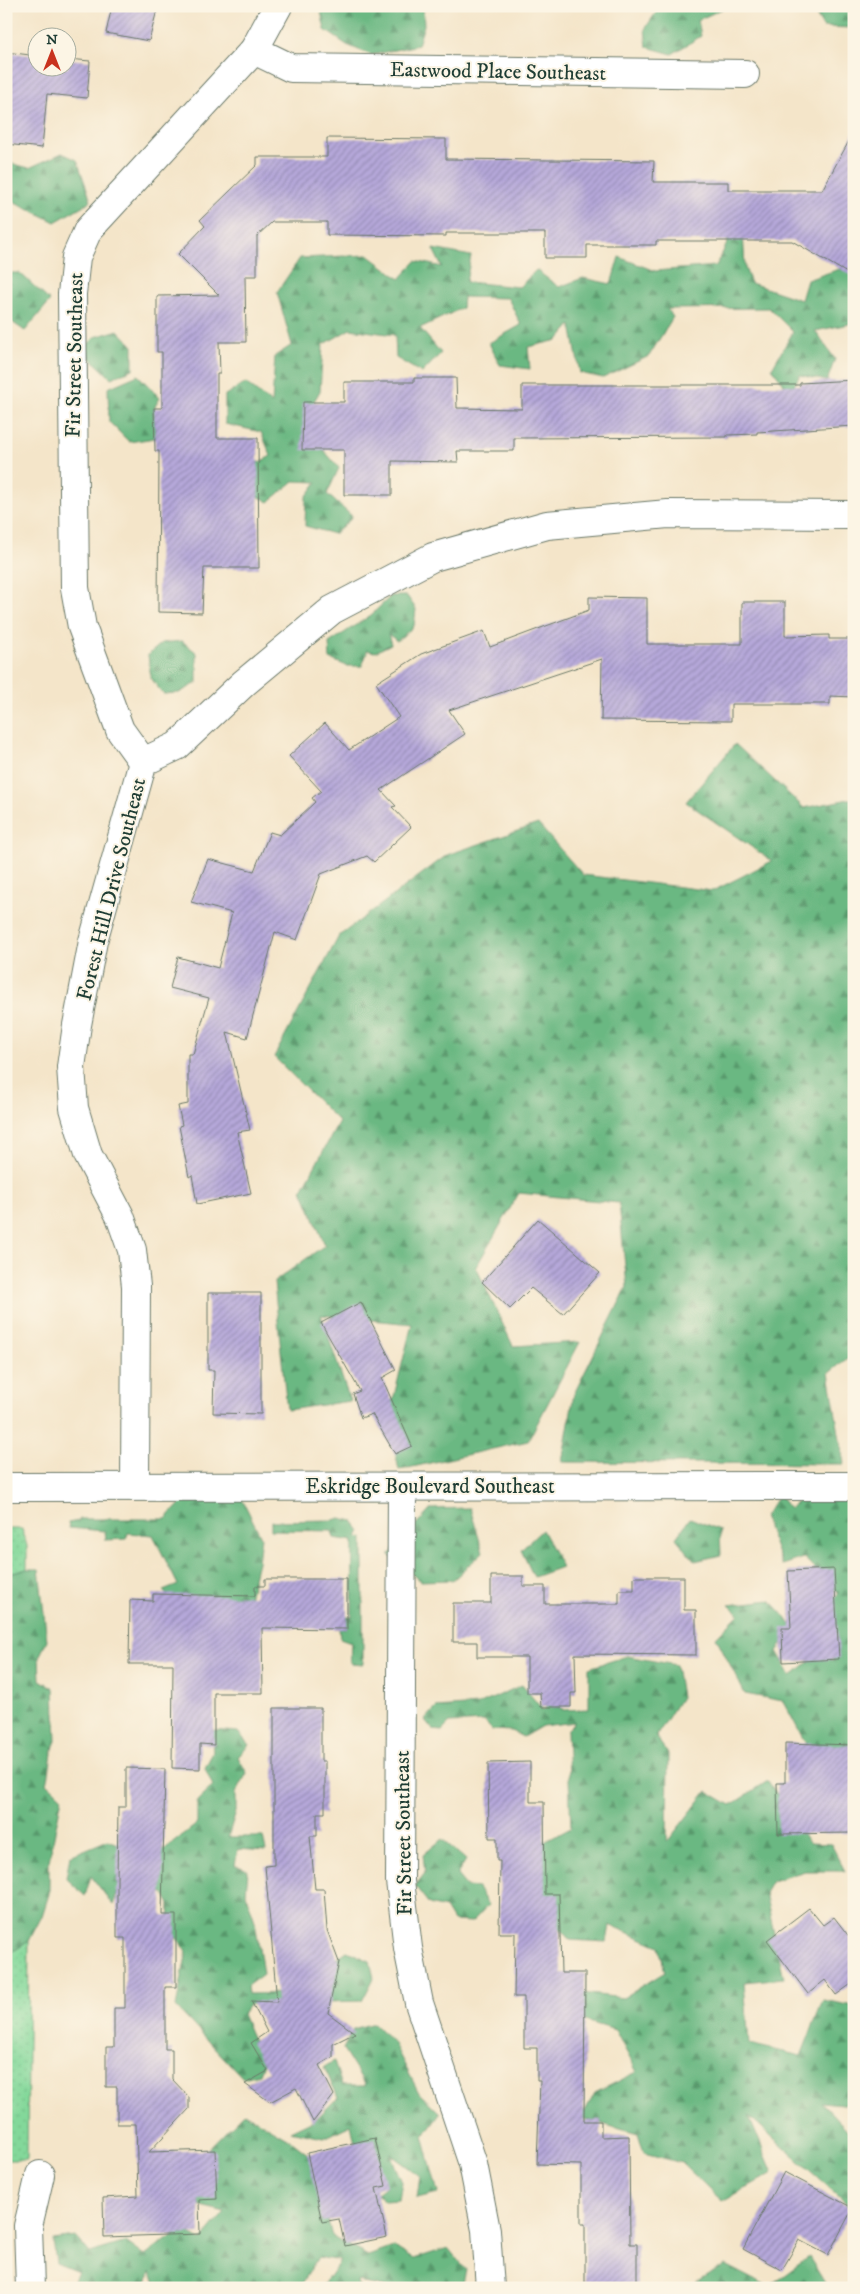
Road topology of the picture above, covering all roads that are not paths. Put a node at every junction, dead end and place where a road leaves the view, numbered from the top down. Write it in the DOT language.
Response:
graph roads {
  1 [pos="278,6"];
  2 [pos="254,50"];
  3 [pos="745,74"];
  4 [pos="854,515"];
  5 [pos="143,762"];
  6 [pos="135,1486"];
  7 [pos="854,1486"];
  8 [pos="402,1487"];
  9 [pos="6,1488"];
  10 [pos="40,2175"];
  11 [pos="30,2288"];
  12 [pos="490,2288"];
  1 -- 2 [label="street, Fir Street Southeast"];
  2 -- 3 [label="street, Eastwood Place Southeast"];
  2 -- 5 [label="street, Fir Street Southeast"];
  4 -- 5 [label="street, Forest Hill Drive Southeast"];
  5 -- 6 [label="street, Forest Hill Drive Southeast"];
  6 -- 8 [label="street, Eskridge Boulevard Southeast"];
  6 -- 9 [label="street, Eskridge Boulevard Southeast"];
  7 -- 8 [label="street, Eskridge Boulevard Southeast"];
  8 -- 12 [label="street, Fir Street Southeast"];
  10 -- 11 [label="street"];
}
